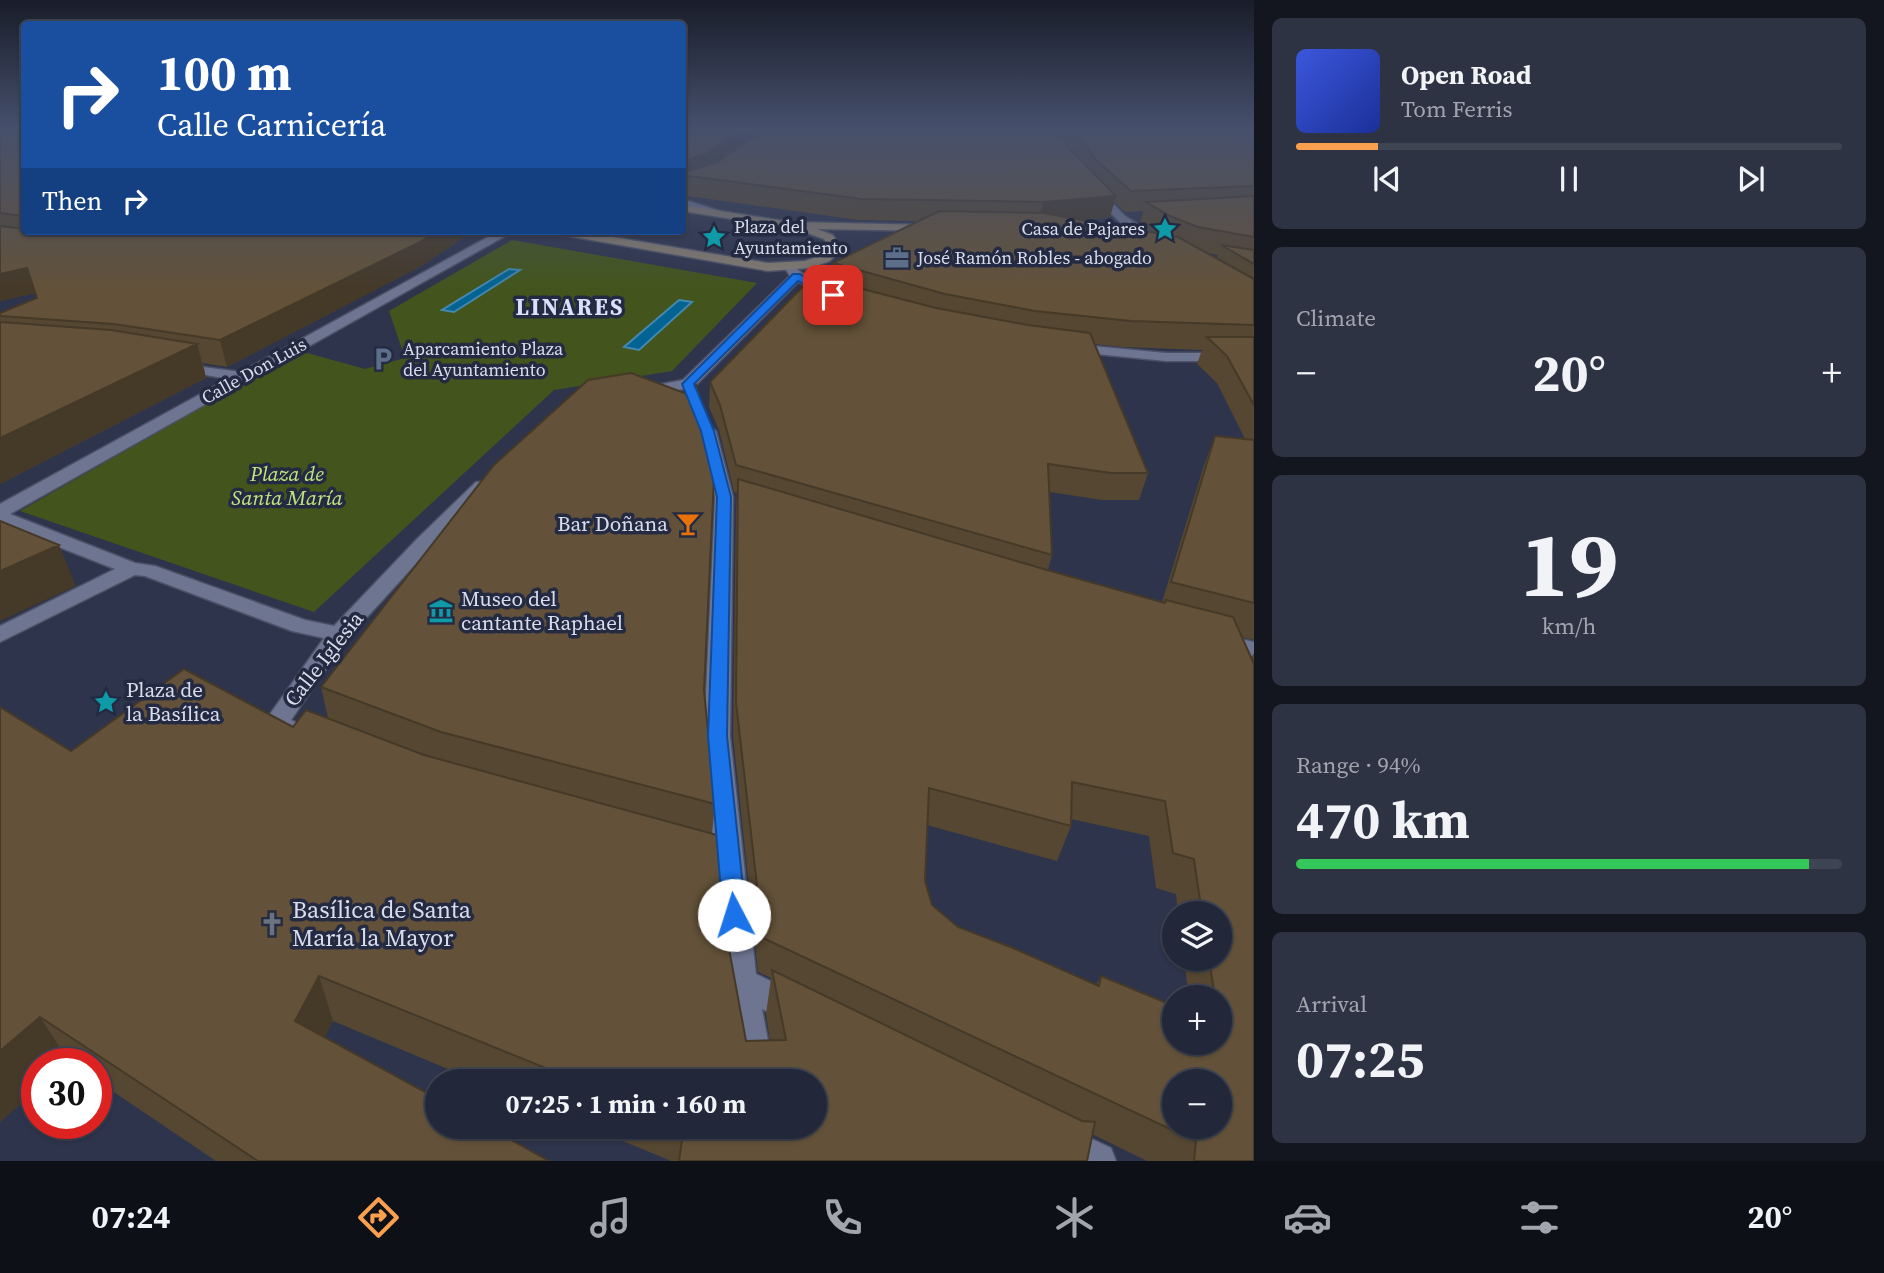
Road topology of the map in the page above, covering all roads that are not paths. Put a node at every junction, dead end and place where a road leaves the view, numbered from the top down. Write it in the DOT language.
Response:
graph roads {
  1 [pos="1087,183"];
  2 [pos="686,203"];
  3 [pos="686,209"];
  4 [pos="716,213"];
  5 [pos="1148,216"];
  6 [pos="1116,221"];
  7 [pos="793,225"];
  8 [pos="943,228"];
  9 [pos="501,235"];
  10 [pos="579,235"];
  11 [pos="602,235"];
  12 [pos="631,244"];
  13 [pos="1138,247"];
  14 [pos="1176,254"];
  15 [pos="793,272"];
  16 [pos="846,300"];
  17 [pos="1061,347"];
  18 [pos="1254,357"];
  19 [pos="162,363"];
  20 [pos="241,377"];
  21 [pos="688,384"];
  22 [pos="620,396"];
  23 [pos="499,470"];
  24 [pos="724,497"];
  25 [pos="750,505"];
  26 [pos="0,514"];
  27 [pos="132,569"];
  28 [pos="339,634"];
  29 [pos="0,635"];
  30 [pos="1204,638"];
  31 [pos="1247,659"];
  32 [pos="313,739"];
  33 [pos="678,855"];
  34 [pos="730,870"];
  35 [pos="741,982"];
  36 [pos="815,1019"];
  37 [pos="757,1069"];
  38 [pos="1037,1130"];
  39 [pos="1098,1161"];
  1 -- 6 [label="street"];
  2 -- 4 [label="street"];
  3 -- 4 [label="main road"];
  4 -- 7 [label="main road"];
  5 -- 6 [label="street"];
  6 -- 14 [label="street"];
  7 -- 8 [label="main road"];
  7 -- 15 [label="main road"];
  9 -- 20 [label="street, Calle Don Luis"];
  10 -- 12 [label="main road"];
  11 -- 12 [label="main road"];
  12 -- 15 [label="main road"];
  13 -- 14 [label="main road"];
  15 -- 16 [label="street"];
  15 -- 21 [label="street"];
  17 -- 18 [label="street"];
  19 -- 20 [label="street"];
  20 -- 26 [label="street, Calle Don Luis"];
  21 -- 22 [label="street"];
  21 -- 24 [label="street"];
  23 -- 28 [label="street, Calle Iglesia"];
  24 -- 25 [label="street"];
  24 -- 34 [label="street"];
  26 -- 27 [label="street, Calle Don Luis"];
  27 -- 28 [label="street, Calle Don Luis"];
  27 -- 29 [label="street"];
  28 -- 32 [label="street, Calle Iglesia"];
  30 -- 31 [label="street"];
  33 -- 34 [label="street"];
  34 -- 35 [label="street"];
  35 -- 36 [label="street"];
  35 -- 37 [label="street"];
  38 -- 39 [label="street"];
}
